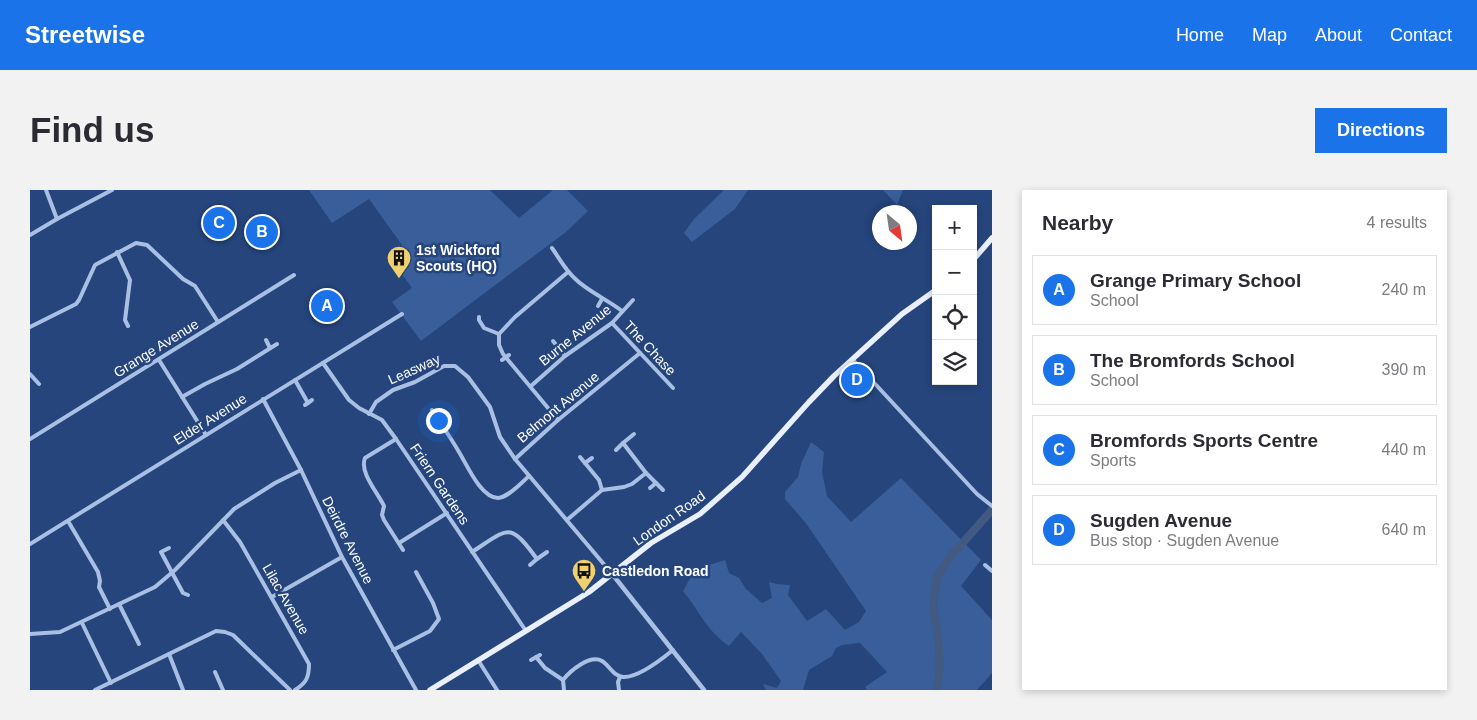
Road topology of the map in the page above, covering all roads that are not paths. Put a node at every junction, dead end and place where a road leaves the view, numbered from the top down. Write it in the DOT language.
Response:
graph roads {
  1 [pos="46,190"];
  2 [pos="112,190"];
  3 [pos="56,219"];
  4 [pos="30,235"];
  5 [pos="991,242"];
  6 [pos="552,248"];
  7 [pos="117,252"];
  8 [pos="556,254"];
  9 [pos="977,256"];
  10 [pos="550,258"];
  11 [pos="568,272"];
  12 [pos="294,274"];
  13 [pos="932,293"];
  14 [pos="602,299"];
  15 [pos="633,300"];
  16 [pos="598,306"];
  17 [pos="622,311"];
  18 [pos="402,314"];
  19 [pos="479,317"];
  20 [pos="218,322"];
  21 [pos="612,322"];
  22 [pos="128,326"];
  23 [pos="30,327"];
  24 [pos="499,334"];
  25 [pos="266,340"];
  26 [pos="553,341"];
  27 [pos="277,344"];
  28 [pos="270,348"];
  29 [pos="640,353"];
  30 [pos="565,356"];
  31 [pos="158,360"];
  32 [pos="853,360"];
  33 [pos="323,363"];
  34 [pos="30,374"];
  35 [pos="295,380"];
  36 [pos="39,384"];
  37 [pos="531,386"];
  38 [pos="673,388"];
  39 [pos="182,397"];
  40 [pos="263,399"];
  41 [pos="308,403"];
  42 [pos="432,410"];
  43 [pos="369,414"];
  44 [pos="436,417"];
  45 [pos="558,420"];
  46 [pos="429,422"];
  47 [pos="634,434"];
  48 [pos="206,435"];
  49 [pos="30,439"];
  50 [pos="396,439"];
  51 [pos="623,444"];
  52 [pos="616,450"];
  53 [pos="580,457"];
  54 [pos="592,458"];
  55 [pos="515,459"];
  56 [pos="585,463"];
  57 [pos="301,470"];
  58 [pos="646,473"];
  59 [pos="530,476"];
  60 [pos="656,483"];
  61 [pos="650,488"];
  62 [pos="602,490"];
  63 [pos="663,490"];
  64 [pos="992,506"];
  65 [pos="447,513"];
  66 [pos="68,520"];
  67 [pos="223,520"];
  68 [pos="567,520"];
  69 [pos="399,543"];
  70 [pos="30,544"];
  71 [pos="169,548"];
  72 [pos="403,550"];
  73 [pos="472,552"];
  74 [pos="547,552"];
  75 [pos="342,558"];
  76 [pos="537,559"];
  77 [pos="530,565"];
  78 [pos="985,565"];
  79 [pos="992,571"];
  80 [pos="416,572"];
  81 [pos="172,573"];
  82 [pos="613,575"];
  83 [pos="188,595"];
  84 [pos="272,597"];
  85 [pos="119,604"];
  86 [pos="110,609"];
  87 [pos="82,623"];
  88 [pos="526,631"];
  89 [pos="30,634"];
  90 [pos="139,644"];
  91 [pos="393,650"];
  92 [pos="673,650"];
  93 [pos="169,654"];
  94 [pos="478,660"];
  95 [pos="531,660"];
  96 [pos="216,672"];
  97 [pos="620,677"];
  98 [pos="563,680"];
  99 [pos="111,682"];
  100 [pos="702,689"];
  101 [pos="95,690"];
  102 [pos="182,690"];
  103 [pos="224,690"];
  104 [pos="290,690"];
  105 [pos="295,690"];
  106 [pos="416,690"];
  107 [pos="430,690"];
  108 [pos="497,690"];
  109 [pos="564,690"];
  110 [pos="619,690"];
  1 -- 3 [label="street"];
  2 -- 3 [label="street"];
  3 -- 4 [label="street"];
  5 -- 9 [label="main road"];
  6 -- 8 [label="street"];
  7 -- 20 [label="street"];
  7 -- 22 [label="street"];
  7 -- 23 [label="street"];
  8 -- 10 [label="street"];
  8 -- 11 [label="street"];
  11 -- 14 [label="street"];
  11 -- 24 [label="street"];
  12 -- 20 [label="street, Grange Avenue"];
  13 -- 32 [label="main road, London Road"];
  14 -- 16 [label="street"];
  14 -- 17 [label="street"];
  15 -- 17 [label="street, Burne Avenue"];
  17 -- 21 [label="street, Burne Avenue"];
  18 -- 33 [label="street, Elder Avenue"];
  19 -- 24 [label="street"];
  20 -- 31 [label="street, Grange Avenue"];
  21 -- 29 [label="street, The Chase"];
  21 -- 30 [label="street, Burne Avenue"];
  24 -- 37 [label="street"];
  25 -- 28 [label="street"];
  26 -- 30 [label="street"];
  27 -- 28 [label="street"];
  28 -- 39 [label="street"];
  29 -- 38 [label="street, The Chase"];
  29 -- 45 [label="street, Belmont Avenue"];
  30 -- 37 [label="street, Burne Avenue"];
  31 -- 39 [label="street"];
  31 -- 49 [label="street, Grange Avenue"];
  32 -- 64 [label="street"];
  32 -- 82 [label="main road, London Road"];
  33 -- 35 [label="street, Elder Avenue"];
  33 -- 43 [label="street, Friern Gardens"];
  34 -- 36 [label="street"];
  35 -- 40 [label="street, Elder Avenue"];
  35 -- 41 [label="street"];
  37 -- 45 [label="street"];
  39 -- 48 [label="street"];
  40 -- 48 [label="street, Elder Avenue"];
  40 -- 57 [label="street, Deirdre Avenue"];
  42 -- 44 [label="street"];
  43 -- 50 [label="street, Friern Gardens"];
  43 -- 55 [label="street, Leasway"];
  44 -- 46 [label="street"];
  44 -- 59 [label="street"];
  45 -- 55 [label="street, Belmont Avenue"];
  47 -- 51 [label="street"];
  48 -- 66 [label="street, Elder Avenue"];
  50 -- 65 [label="street, Friern Gardens"];
  50 -- 69 [label="street"];
  51 -- 52 [label="street"];
  51 -- 58 [label="street"];
  53 -- 56 [label="street"];
  54 -- 56 [label="street"];
  55 -- 59 [label="street, Belmont Avenue"];
  56 -- 62 [label="street"];
  57 -- 67 [label="street"];
  57 -- 75 [label="street, Deirdre Avenue"];
  58 -- 60 [label="street"];
  58 -- 62 [label="street"];
  59 -- 68 [label="street, Belmont Avenue"];
  60 -- 61 [label="street"];
  60 -- 63 [label="street"];
  62 -- 68 [label="street"];
  65 -- 69 [label="street"];
  65 -- 73 [label="street, Friern Gardens"];
  66 -- 70 [label="street, Elder Avenue"];
  66 -- 86 [label="street"];
  67 -- 81 [label="street"];
  67 -- 84 [label="street, Lilac Avenue"];
  68 -- 82 [label="street, Belmont Avenue"];
  69 -- 72 [label="street"];
  71 -- 81 [label="street"];
  73 -- 76 [label="street"];
  73 -- 88 [label="street, Friern Gardens"];
  74 -- 76 [label="street"];
  75 -- 84 [label="street"];
  75 -- 91 [label="street, Deirdre Avenue"];
  76 -- 77 [label="street"];
  78 -- 79 [label="street"];
  80 -- 91 [label="street"];
  81 -- 83 [label="street"];
  81 -- 85 [label="street"];
  82 -- 88 [label="main road, London Road"];
  82 -- 92 [label="street"];
  84 -- 105 [label="street, Lilac Avenue"];
  85 -- 86 [label="street"];
  85 -- 90 [label="street"];
  86 -- 87 [label="street"];
  87 -- 89 [label="street"];
  87 -- 99 [label="street"];
  88 -- 94 [label="main road, London Road"];
  91 -- 106 [label="street, Deirdre Avenue"];
  92 -- 97 [label="street"];
  92 -- 100 [label="street"];
  93 -- 99 [label="street"];
  93 -- 102 [label="street"];
  93 -- 104 [label="street"];
  94 -- 107 [label="main road, London Road"];
  94 -- 108 [label="street"];
  95 -- 98 [label="street"];
  96 -- 103 [label="street"];
  97 -- 98 [label="street"];
  97 -- 110 [label="street"];
  98 -- 109 [label="street"];
  99 -- 101 [label="street"];
}
